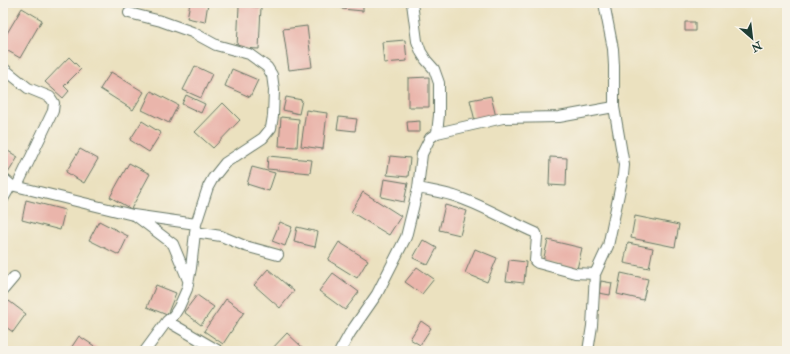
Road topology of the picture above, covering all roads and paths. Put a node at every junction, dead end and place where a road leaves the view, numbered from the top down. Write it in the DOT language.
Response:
graph roads {
  1 [pos="412,3"];
  2 [pos="604,3"];
  3 [pos="129,13"];
  4 [pos="3,68"];
  5 [pos="614,107"];
  6 [pos="437,133"];
  7 [pos="10,183"];
  8 [pos="418,188"];
  9 [pos="3,199"];
  10 [pos="136,216"];
  11 [pos="195,228"];
  12 [pos="278,255"];
  13 [pos="595,274"];
  14 [pos="14,277"];
  15 [pos="188,280"];
  16 [pos="3,290"];
  17 [pos="167,321"];
  18 [pos="144,351"];
  19 [pos="219,351"];
  20 [pos="340,351"];
  21 [pos="588,351"];
  1 -- 6 [label="street"];
  2 -- 5 [label="street"];
  3 -- 11 [label="street"];
  4 -- 7 [label="street"];
  5 -- 6 [label="street"];
  5 -- 13 [label="street"];
  6 -- 8 [label="street"];
  7 -- 9 [label="street"];
  7 -- 10 [label="street"];
  8 -- 13 [label="street"];
  8 -- 20 [label="street"];
  10 -- 11 [label="street"];
  10 -- 15 [label="street"];
  11 -- 12 [label="street"];
  11 -- 15 [label="street"];
  13 -- 21 [label="street"];
  14 -- 16 [label="street"];
  15 -- 17 [label="street"];
  17 -- 18 [label="street"];
  17 -- 19 [label="street"];
}
